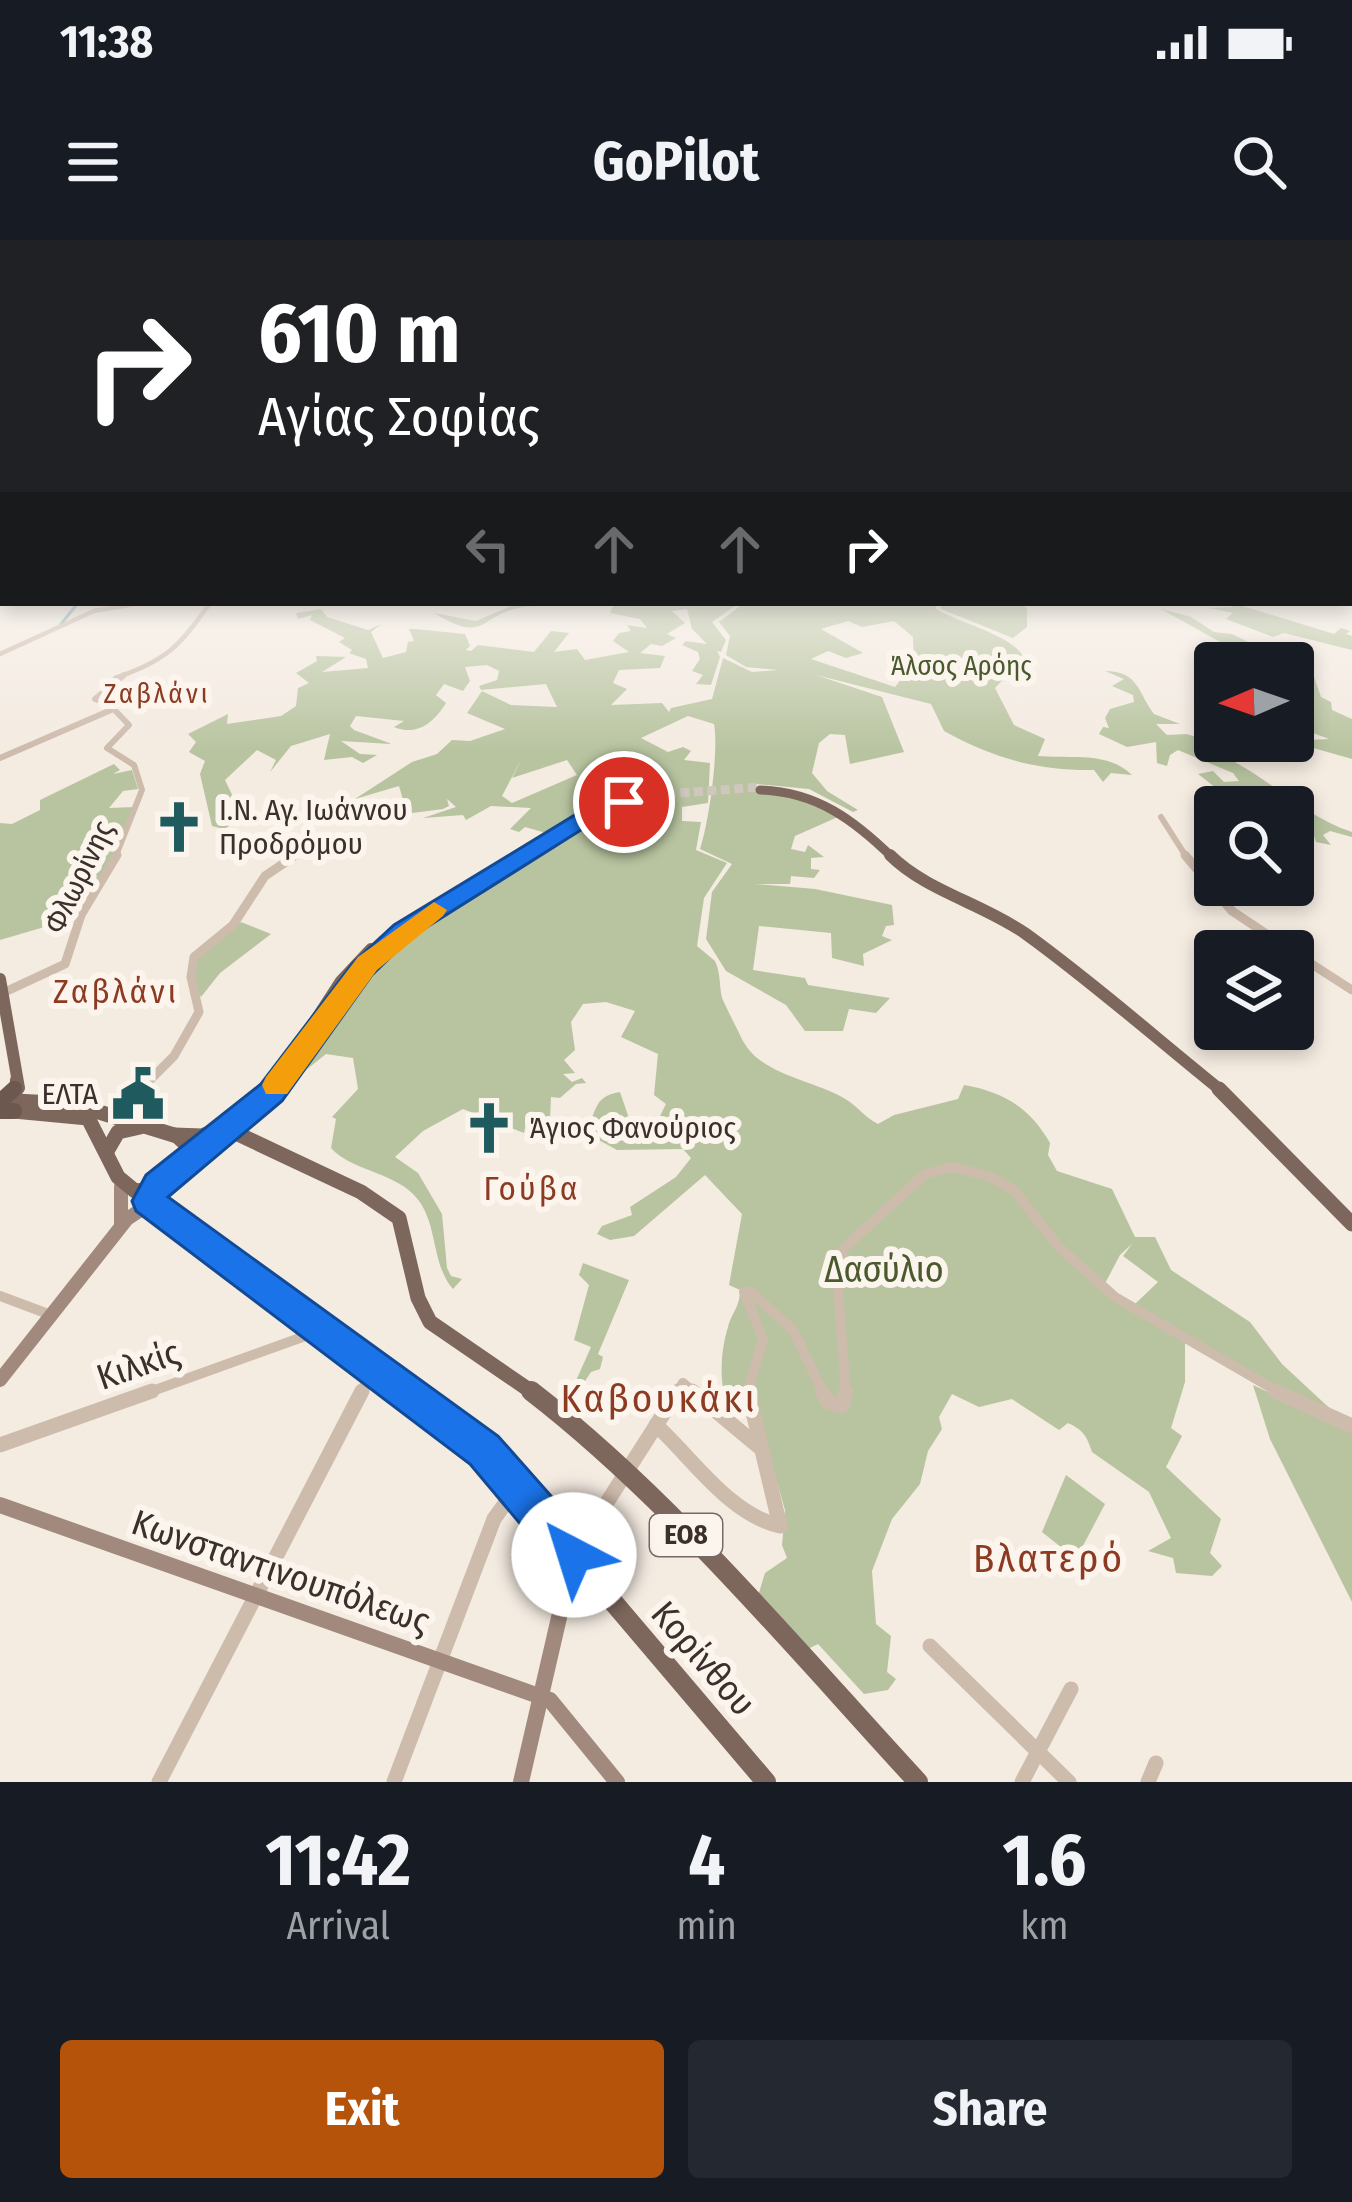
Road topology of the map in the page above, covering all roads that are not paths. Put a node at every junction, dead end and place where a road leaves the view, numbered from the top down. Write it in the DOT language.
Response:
graph roads {
  1 [pos="109,608"];
  2 [pos="207,608"];
  3 [pos="0,654"];
  4 [pos="111,710"];
  5 [pos="0,758"];
  6 [pos="641,798"];
  7 [pos="1161,817"];
  8 [pos="293,857"];
  9 [pos="1255,930"];
  10 [pos="1314,965"];
  11 [pos="3,985"];
  12 [pos="1352,990"];
  13 [pos="11,1100"];
  14 [pos="123,1115"];
  15 [pos="147,1128"];
  16 [pos="226,1128"];
  17 [pos="174,1135"];
  18 [pos="107,1152"];
  19 [pos="180,1168"];
  20 [pos="157,1185"];
  21 [pos="122,1186"];
  22 [pos="153,1209"];
  23 [pos="1352,1214"];
  24 [pos="1352,1224"];
  25 [pos="113,1236"];
  26 [pos="0,1296"];
  27 [pos="51,1315"];
  28 [pos="320,1327"];
  29 [pos="374,1367"];
  30 [pos="0,1380"];
  31 [pos="656,1425"];
  32 [pos="1352,1426"];
  33 [pos="0,1445"];
  34 [pos="759,1447"];
  35 [pos="625,1473"];
  36 [pos="518,1487"];
  37 [pos="0,1505"];
  38 [pos="574,1555"];
  39 [pos="255,1597"];
  40 [pos="930,1646"];
  41 [pos="440,1662"];
  42 [pos="1071,1688"];
  43 [pos="541,1696"];
  44 [pos="1037,1752"];
  45 [pos="1156,1763"];
  46 [pos="159,1782"];
  47 [pos="394,1782"];
  48 [pos="521,1782"];
  49 [pos="616,1782"];
  50 [pos="766,1782"];
  51 [pos="918,1782"];
  52 [pos="1022,1782"];
  53 [pos="1069,1782"];
  54 [pos="1148,1782"];
  1 -- 3 [label="street"];
  2 -- 4 [label="street"];
  4 -- 5 [label="street"];
  4 -- 11 [label="street, Φλωρίνης"];
  6 -- 16 [label="main road"];
  7 -- 9 [label="street"];
  8 -- 14 [label="street"];
  10 -- 12 [label="street"];
  11 -- 13 [label="main road"];
  13 -- 14 [label="main road"];
  13 -- 18 [label="main road"];
  14 -- 15 [label="main road"];
  15 -- 17 [label="main road"];
  15 -- 18 [label="main road"];
  16 -- 17 [label="main road"];
  16 -- 19 [label="main road"];
  16 -- 35 [label="main road, ΕΟ8"];
  17 -- 19 [label="main road"];
  18 -- 21 [label="main road"];
  19 -- 20 [label="main road"];
  20 -- 21 [label="main road"];
  20 -- 22 [label="main road"];
  21 -- 25 [label="main road"];
  22 -- 25 [label="main road"];
  22 -- 28 [label="main road, Κορίνθου"];
  23 -- 24 [label="main road"];
  25 -- 27 [label="main road"];
  26 -- 27 [label="street"];
  27 -- 30 [label="main road"];
  28 -- 29 [label="main road, Κορίνθου"];
  28 -- 33 [label="street, Κιλκίς"];
  29 -- 36 [label="main road, Κορίνθου"];
  29 -- 39 [label="street"];
  31 -- 34 [label="street"];
  31 -- 34 [label="street"];
  31 -- 35 [label="street"];
  32 -- 34 [label="street"];
  35 -- 38 [label="street"];
  35 -- 51 [label="main road, ΕΟ8"];
  36 -- 38 [label="main road, Κορίνθου"];
  36 -- 41 [label="street"];
  37 -- 39 [label="main road, Κωνσταντινουπόλεως"];
  38 -- 43 [label="main road"];
  38 -- 50 [label="main road, Κορίνθου"];
  39 -- 41 [label="main road, Κωνσταντινουπόλεως"];
  39 -- 46 [label="street"];
  40 -- 44 [label="street"];
  41 -- 43 [label="main road, Κωνσταντινουπόλεως"];
  41 -- 47 [label="street"];
  42 -- 44 [label="street"];
  43 -- 48 [label="main road"];
  43 -- 49 [label="main road"];
  44 -- 52 [label="street"];
  44 -- 53 [label="street"];
  45 -- 54 [label="street"];
}
